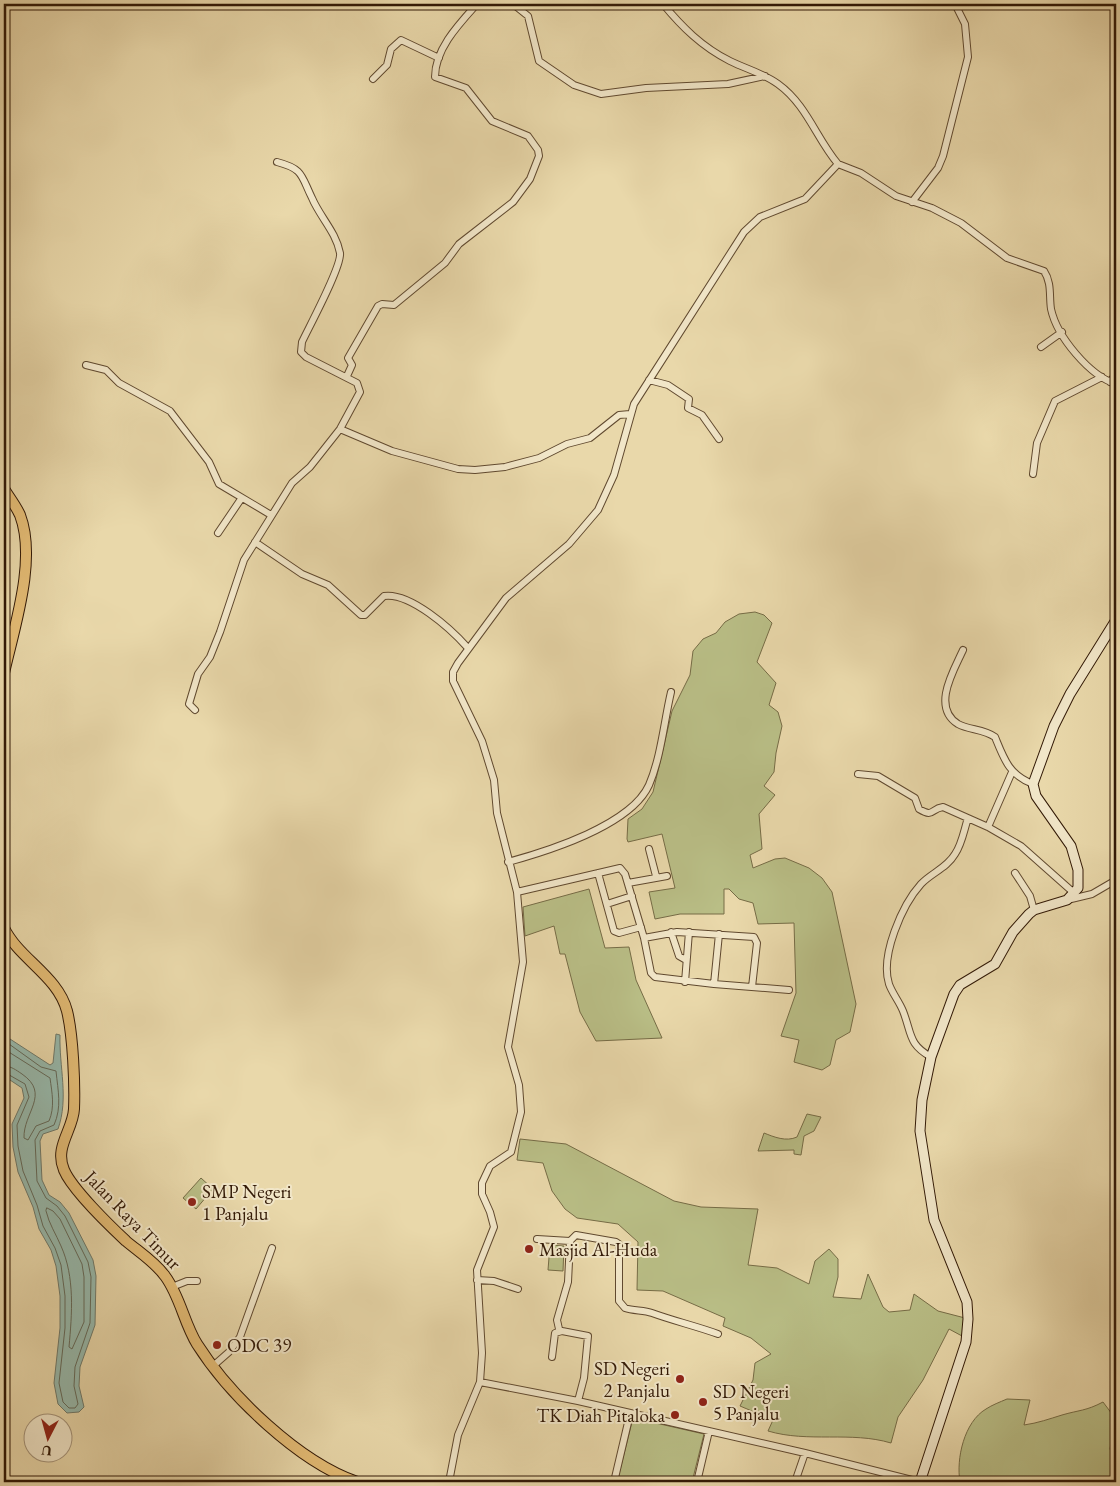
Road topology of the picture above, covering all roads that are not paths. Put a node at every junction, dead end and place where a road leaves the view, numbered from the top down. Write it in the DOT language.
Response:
graph roads {
  1 [pos="477,4"];
  2 [pos="513,4"];
  3 [pos="663,4"];
  4 [pos="955,4"];
  5 [pos="439,58"];
  6 [pos="765,76"];
  7 [pos="373,80"];
  8 [pos="277,162"];
  9 [pos="838,164"];
  10 [pos="912,202"];
  11 [pos="1062,332"];
  12 [pos="1041,347"];
  13 [pos="86,365"];
  14 [pos="1116,374"];
  15 [pos="347,376"];
  16 [pos="1102,377"];
  17 [pos="649,380"];
  18 [pos="1113,383"];
  19 [pos="630,414"];
  20 [pos="340,429"];
  21 [pos="719,439"];
  22 [pos="1033,474"];
  23 [pos="4,489"];
  24 [pos="241,499"];
  25 [pos="271,515"];
  26 [pos="218,533"];
  27 [pos="254,542"];
  28 [pos="1116,620"];
  29 [pos="467,648"];
  30 [pos="963,650"];
  31 [pos="4,673"];
  32 [pos="671,692"];
  33 [pos="195,710"];
  34 [pos="1012,772"];
  35 [pos="858,774"];
  36 [pos="1033,784"];
  37 [pos="968,818"];
  38 [pos="988,827"];
  39 [pos="649,849"];
  40 [pos="508,862"];
  41 [pos="598,873"];
  42 [pos="1015,874"];
  43 [pos="656,876"];
  44 [pos="667,876"];
  45 [pos="1116,880"];
  46 [pos="628,883"];
  47 [pos="517,892"];
  48 [pos="1074,893"];
  49 [pos="632,896"];
  50 [pos="1067,900"];
  51 [pos="607,904"];
  52 [pos="1034,910"];
  53 [pos="641,927"];
  54 [pos="4,928"];
  55 [pos="671,932"];
  56 [pos="688,932"];
  57 [pos="718,934"];
  58 [pos="644,938"];
  59 [pos="686,960"];
  60 [pos="685,982"];
  61 [pos="714,984"];
  62 [pos="752,987"];
  63 [pos="789,990"];
  64 [pos="932,1055"];
  65 [pos="536,1239"];
  66 [pos="570,1241"];
  67 [pos="272,1248"];
  68 [pos="197,1280"];
  69 [pos="477,1280"];
  70 [pos="172,1287"];
  71 [pos="518,1289"];
  72 [pos="562,1331"];
  73 [pos="718,1334"];
  74 [pos="552,1357"];
  75 [pos="213,1366"];
  76 [pos="480,1382"];
  77 [pos="578,1401"];
  78 [pos="630,1414"];
  79 [pos="709,1431"];
  80 [pos="805,1453"];
  81 [pos="344,1480"];
  82 [pos="357,1482"];
  83 [pos="449,1482"];
  84 [pos="614,1482"];
  85 [pos="697,1482"];
  86 [pos="795,1482"];
  87 [pos="920,1482"];
  1 -- 5 [label="street"];
  2 -- 6 [label="street"];
  3 -- 6 [label="street"];
  4 -- 10 [label="street"];
  5 -- 7 [label="street"];
  5 -- 15 [label="street"];
  6 -- 9 [label="street"];
  8 -- 15 [label="street"];
  9 -- 10 [label="street"];
  9 -- 17 [label="street"];
  10 -- 11 [label="street"];
  11 -- 12 [label="street"];
  11 -- 16 [label="street"];
  13 -- 24 [label="street"];
  14 -- 18 [label="street"];
  15 -- 20 [label="street"];
  16 -- 18 [label="street"];
  16 -- 22 [label="street"];
  17 -- 19 [label="street"];
  17 -- 21 [label="street"];
  19 -- 20 [label="street"];
  19 -- 29 [label="street"];
  20 -- 25 [label="street"];
  23 -- 31 [label="main road"];
  24 -- 25 [label="street"];
  24 -- 26 [label="street"];
  25 -- 27 [label="street"];
  27 -- 29 [label="street"];
  27 -- 33 [label="street"];
  28 -- 36 [label="street"];
  29 -- 40 [label="street"];
  30 -- 34 [label="street"];
  32 -- 40 [label="street"];
  34 -- 36 [label="street"];
  34 -- 38 [label="street"];
  35 -- 37 [label="street"];
  36 -- 48 [label="street"];
  37 -- 38 [label="street"];
  37 -- 64 [label="street"];
  38 -- 48 [label="street"];
  39 -- 43 [label="street"];
  40 -- 47 [label="street"];
  41 -- 46 [label="street"];
  41 -- 47 [label="street"];
  41 -- 51 [label="street"];
  42 -- 52 [label="street"];
  43 -- 44 [label="street"];
  43 -- 46 [label="street"];
  45 -- 50 [label="street"];
  46 -- 49 [label="street"];
  47 -- 69 [label="street"];
  48 -- 50 [label="street"];
  49 -- 51 [label="street"];
  49 -- 53 [label="street"];
  50 -- 52 [label="street"];
  51 -- 53 [label="street"];
  52 -- 64 [label="street"];
  53 -- 58 [label="street"];
  54 -- 70 [label="main road, Jalan Raya Timur"];
  55 -- 56 [label="street"];
  55 -- 58 [label="street"];
  55 -- 59 [label="street"];
  56 -- 57 [label="street"];
  56 -- 59 [label="street"];
  57 -- 61 [label="street"];
  57 -- 62 [label="street"];
  58 -- 60 [label="street"];
  59 -- 60 [label="street"];
  60 -- 61 [label="street"];
  61 -- 62 [label="street"];
  62 -- 63 [label="street"];
  64 -- 87 [label="street"];
  65 -- 66 [label="street"];
  66 -- 72 [label="street"];
  66 -- 73 [label="street"];
  67 -- 75 [label="street"];
  68 -- 70 [label="street"];
  69 -- 71 [label="street"];
  69 -- 76 [label="street"];
  70 -- 75 [label="main road, Jalan Raya Timur"];
  72 -- 74 [label="street"];
  72 -- 77 [label="street"];
  75 -- 81 [label="main road, Jalan Raya Timur"];
  76 -- 77 [label="street"];
  76 -- 83 [label="street"];
  77 -- 78 [label="street"];
  78 -- 79 [label="street"];
  78 -- 84 [label="street"];
  79 -- 80 [label="street"];
  79 -- 85 [label="street"];
  80 -- 86 [label="street"];
  80 -- 87 [label="street"];
  81 -- 82 [label="main road, Jalan Raya Timur"];
}
